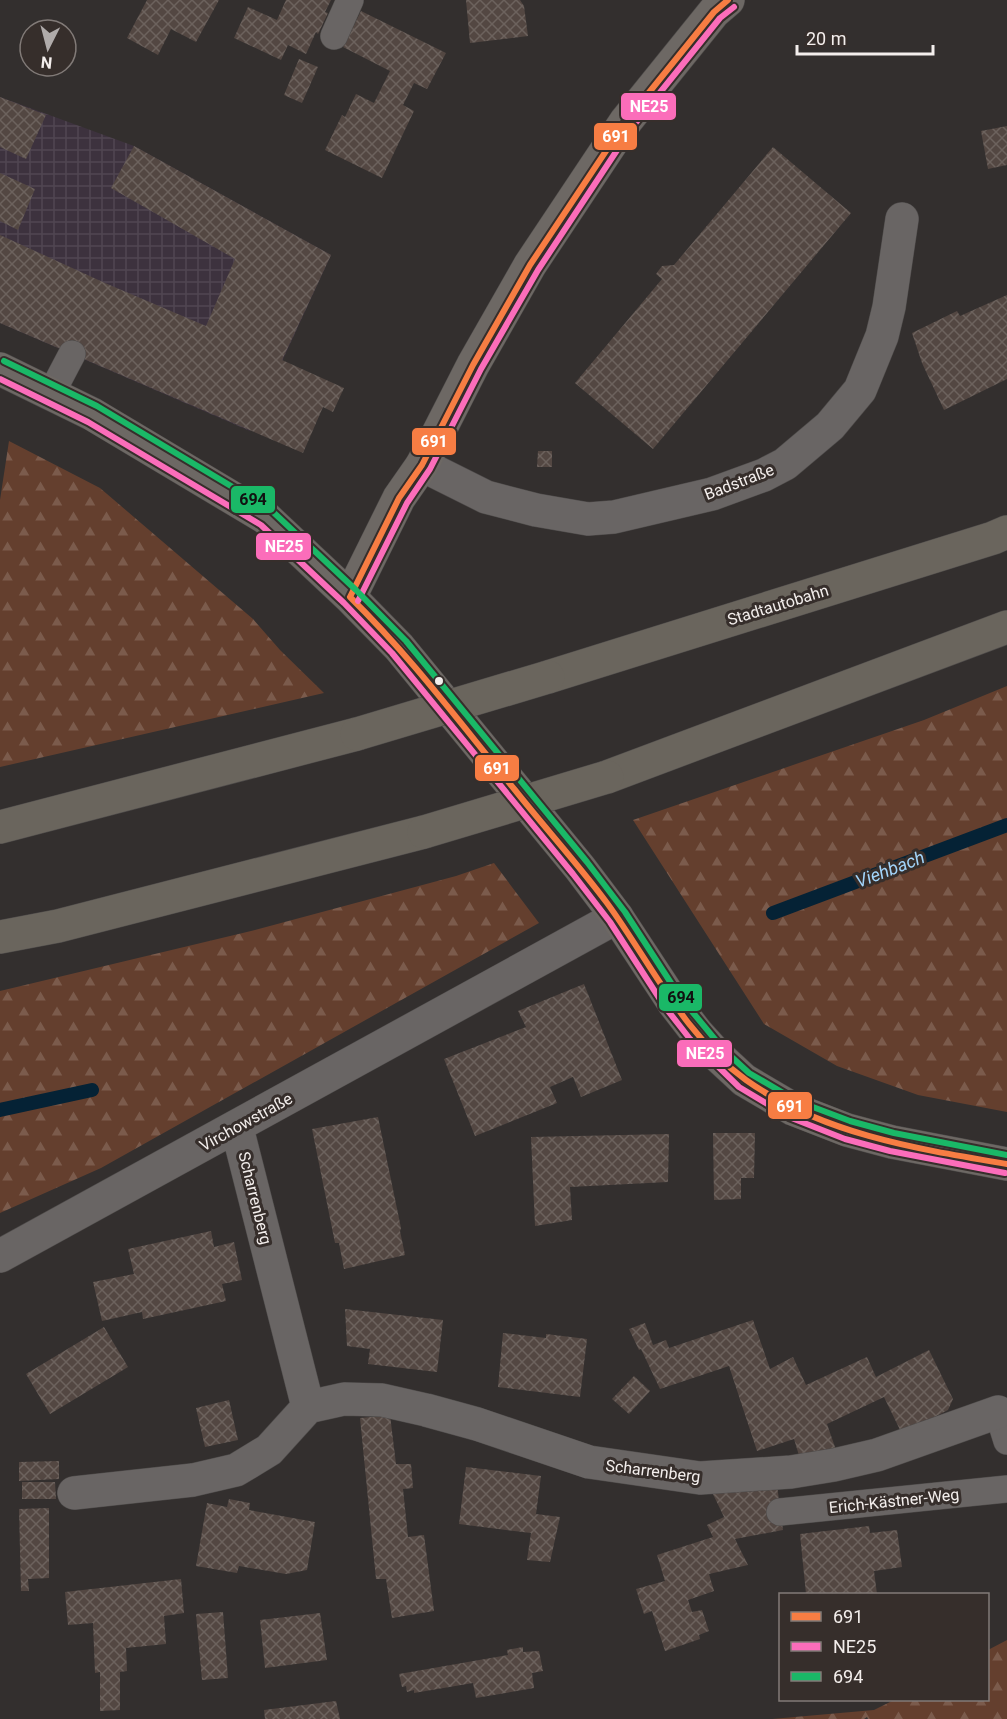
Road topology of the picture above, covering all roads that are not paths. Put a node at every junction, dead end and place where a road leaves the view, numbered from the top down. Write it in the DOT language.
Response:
graph roads {
  1 [pos="350,0"];
  2 [pos="728,0"];
  3 [pos="334,36"];
  4 [pos="902,219"];
  5 [pos="72,354"];
  6 [pos="0,369"];
  7 [pos="51,394"];
  8 [pos="422,465"];
  9 [pos="1007,532"];
  10 [pos="350,597"];
  11 [pos="1007,627"];
  12 [pos="0,827"];
  13 [pos="617,917"];
  14 [pos="0,938"];
  15 [pos="237,1128"];
  16 [pos="1007,1164"];
  17 [pos="0,1256"];
  18 [pos="309,1407"];
  19 [pos="1002,1427"];
  20 [pos="1007,1489"];
  21 [pos="74,1492"];
  22 [pos="780,1512"];
  1 -- 3 [label="lane"];
  2 -- 8 [label="street"];
  4 -- 8 [label="street, Badstraße"];
  5 -- 7 [label="lane"];
  6 -- 7 [label="street"];
  7 -- 10 [label="street"];
  8 -- 10 [label="street"];
  9 -- 12 [label="highway, Stadtautobahn, bridge"];
  10 -- 13 [label="street"];
  11 -- 14 [label="highway, bridge"];
  13 -- 15 [label="street, Virchowstraße"];
  13 -- 16 [label="street"];
  15 -- 17 [label="street, Virchowstraße"];
  15 -- 18 [label="street, Scharrenberg"];
  18 -- 19 [label="street, Scharrenberg"];
  18 -- 21 [label="street"];
  20 -- 22 [label="lane, Erich-Kästner-Weg"];
}
